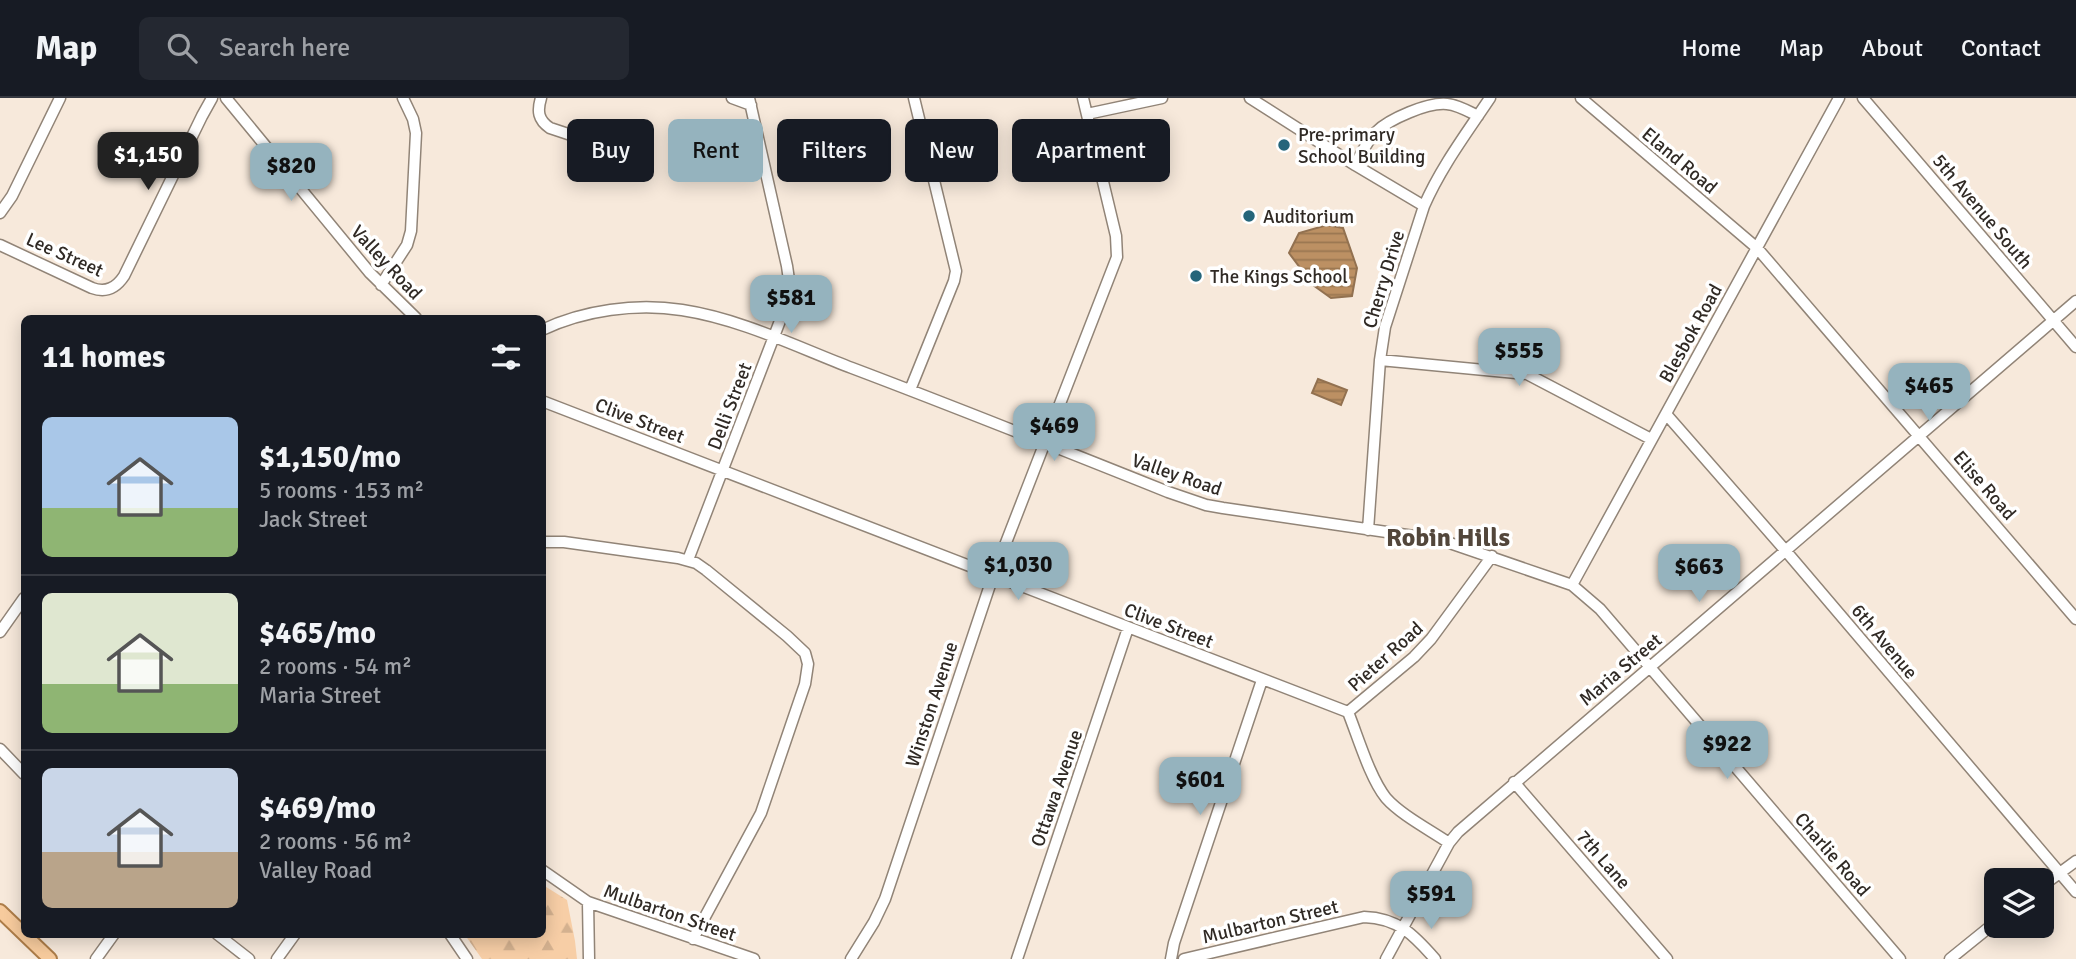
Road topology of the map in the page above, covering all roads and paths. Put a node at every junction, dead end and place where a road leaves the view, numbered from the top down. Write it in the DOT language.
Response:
graph roads {
  1 [pos="60,98"];
  2 [pos="212,98"];
  3 [pos="226,98"];
  4 [pos="403,98"];
  5 [pos="541,98"];
  6 [pos="732,98"];
  7 [pos="914,98"];
  8 [pos="1083,98"];
  9 [pos="1162,98"];
  10 [pos="1251,98"];
  11 [pos="1490,98"];
  12 [pos="1581,98"];
  13 [pos="1839,98"];
  14 [pos="1863,98"];
  15 [pos="750,102"];
  16 [pos="1087,114"];
  17 [pos="1478,116"];
  18 [pos="567,134"];
  19 [pos="1355,165"];
  20 [pos="1424,206"];
  21 [pos="0,213"];
  22 [pos="0,245"];
  23 [pos="1757,248"];
  24 [pos="382,285"];
  25 [pos="2076,301"];
  26 [pos="413,315"];
  27 [pos="2053,321"];
  28 [pos="546,328"];
  29 [pos="774,338"];
  30 [pos="2076,347"];
  31 [pos="1380,360"];
  32 [pos="910,390"];
  33 [pos="546,403"];
  34 [pos="1666,414"];
  35 [pos="1919,436"];
  36 [pos="1651,439"];
  37 [pos="1045,443"];
  38 [pos="723,470"];
  39 [pos="1368,530"];
  40 [pos="546,542"];
  41 [pos="1785,550"];
  42 [pos="1492,556"];
  43 [pos="688,561"];
  44 [pos="992,576"];
  45 [pos="1572,585"];
  46 [pos="21,602"];
  47 [pos="2076,619"];
  48 [pos="1128,628"];
  49 [pos="0,632"];
  50 [pos="1649,667"];
  51 [pos="1262,680"];
  52 [pos="1348,712"];
  53 [pos="0,749"];
  54 [pos="21,771"];
  55 [pos="1514,782"];
  56 [pos="1449,843"];
  57 [pos="2076,861"];
  58 [pos="546,873"];
  59 [pos="2060,873"];
  60 [pos="2054,877"];
  61 [pos="2076,892"];
  62 [pos="588,902"];
  63 [pos="0,911"];
  64 [pos="1404,927"];
  65 [pos="21,932"];
  66 [pos="1984,932"];
  67 [pos="27,938"];
  68 [pos="111,938"];
  69 [pos="222,938"];
  70 [pos="292,938"];
  71 [pos="453,938"];
  72 [pos="693,939"];
  73 [pos="44,955"];
  74 [pos="96,959"];
  75 [pos="249,959"];
  76 [pos="277,959"];
  77 [pos="467,959"];
  78 [pos="589,959"];
  79 [pos="754,959"];
  80 [pos="851,959"];
  81 [pos="1017,959"];
  82 [pos="1171,959"];
  83 [pos="1184,959"];
  84 [pos="1386,959"];
  85 [pos="1435,959"];
  86 [pos="1667,959"];
  87 [pos="1900,959"];
  88 [pos="1950,959"];
  1 -- 21 [label="street"];
  2 -- 22 [label="street, Lee Street"];
  3 -- 24 [label="street, Valley Road"];
  4 -- 24 [label="street"];
  5 -- 18 [label="street"];
  6 -- 15 [label="street"];
  7 -- 32 [label="street"];
  8 -- 16 [label="street, Winston Avenue"];
  9 -- 16 [label="street"];
  10 -- 19 [label="street"];
  11 -- 17 [label="street, Cherry Drive"];
  12 -- 23 [label="street, Eland Road"];
  13 -- 23 [label="street, Blesbok Road"];
  14 -- 27 [label="street, 5th Avenue South"];
  15 -- 29 [label="street, Delli Street"];
  16 -- 37 [label="street, Winston Avenue"];
  17 -- 19 [label="street"];
  17 -- 20 [label="street, Cherry Drive"];
  19 -- 20 [label="street"];
  20 -- 31 [label="street, Cherry Drive"];
  23 -- 34 [label="street, Blesbok Road"];
  23 -- 35 [label="street, Elise Road"];
  24 -- 26 [label="street, Valley Road"];
  25 -- 27 [label="street, Maria Street"];
  27 -- 30 [label="street, 5th Avenue South"];
  27 -- 35 [label="street, Maria Street"];
  28 -- 29 [label="street, Valley Road"];
  29 -- 32 [label="street, Valley Road"];
  29 -- 38 [label="street, Delli Street"];
  31 -- 36 [label="street"];
  31 -- 39 [label="street, Cherry Drive"];
  32 -- 37 [label="street, Valley Road"];
  33 -- 38 [label="street, Clive Street"];
  34 -- 36 [label="street, Blesbok Road"];
  34 -- 41 [label="street, 6th Avenue"];
  35 -- 41 [label="street, Maria Street"];
  35 -- 47 [label="street, Elise Road"];
  36 -- 45 [label="street, Blesbok Road"];
  37 -- 39 [label="street, Valley Road"];
  37 -- 44 [label="street, Winston Avenue"];
  38 -- 43 [label="street, Delli Street"];
  38 -- 44 [label="street, Clive Street"];
  39 -- 42 [label="street, Valley Road"];
  40 -- 43 [label="street"];
  41 -- 50 [label="street, Maria Street"];
  41 -- 59 [label="street, 6th Avenue"];
  42 -- 45 [label="street, Valley Road"];
  42 -- 52 [label="street, Pieter Road"];
  43 -- 72 [label="street"];
  44 -- 48 [label="street, Clive Street"];
  44 -- 80 [label="street, Winston Avenue"];
  45 -- 50 [label="street, Charlie Road"];
  46 -- 49 [label="street"];
  48 -- 51 [label="street, Clive Street"];
  48 -- 81 [label="street, Ottawa Avenue"];
  50 -- 55 [label="street, Maria Street"];
  50 -- 87 [label="street, Charlie Road"];
  51 -- 52 [label="street, Clive Street"];
  51 -- 82 [label="street"];
  52 -- 56 [label="street"];
  53 -- 54 [label="street"];
  55 -- 56 [label="street, Maria Street"];
  55 -- 86 [label="street, 7th Lane"];
  56 -- 64 [label="street, Maria Street"];
  57 -- 59 [label="street"];
  58 -- 62 [label="street, Mulbarton Street"];
  59 -- 60 [label="street"];
  59 -- 61 [label="street, 6th Avenue"];
  62 -- 72 [label="street, Mulbarton Street"];
  62 -- 78 [label="street"];
  63 -- 65 [label="main road"];
  64 -- 83 [label="street, Mulbarton Street"];
  64 -- 84 [label="street, Maria Street"];
  64 -- 85 [label="street"];
  66 -- 88 [label="street"];
  67 -- 73 [label="main road"];
  68 -- 74 [label="street"];
  69 -- 75 [label="street"];
  70 -- 76 [label="street"];
  71 -- 77 [label="street"];
  72 -- 79 [label="street, Mulbarton Street"];
}
